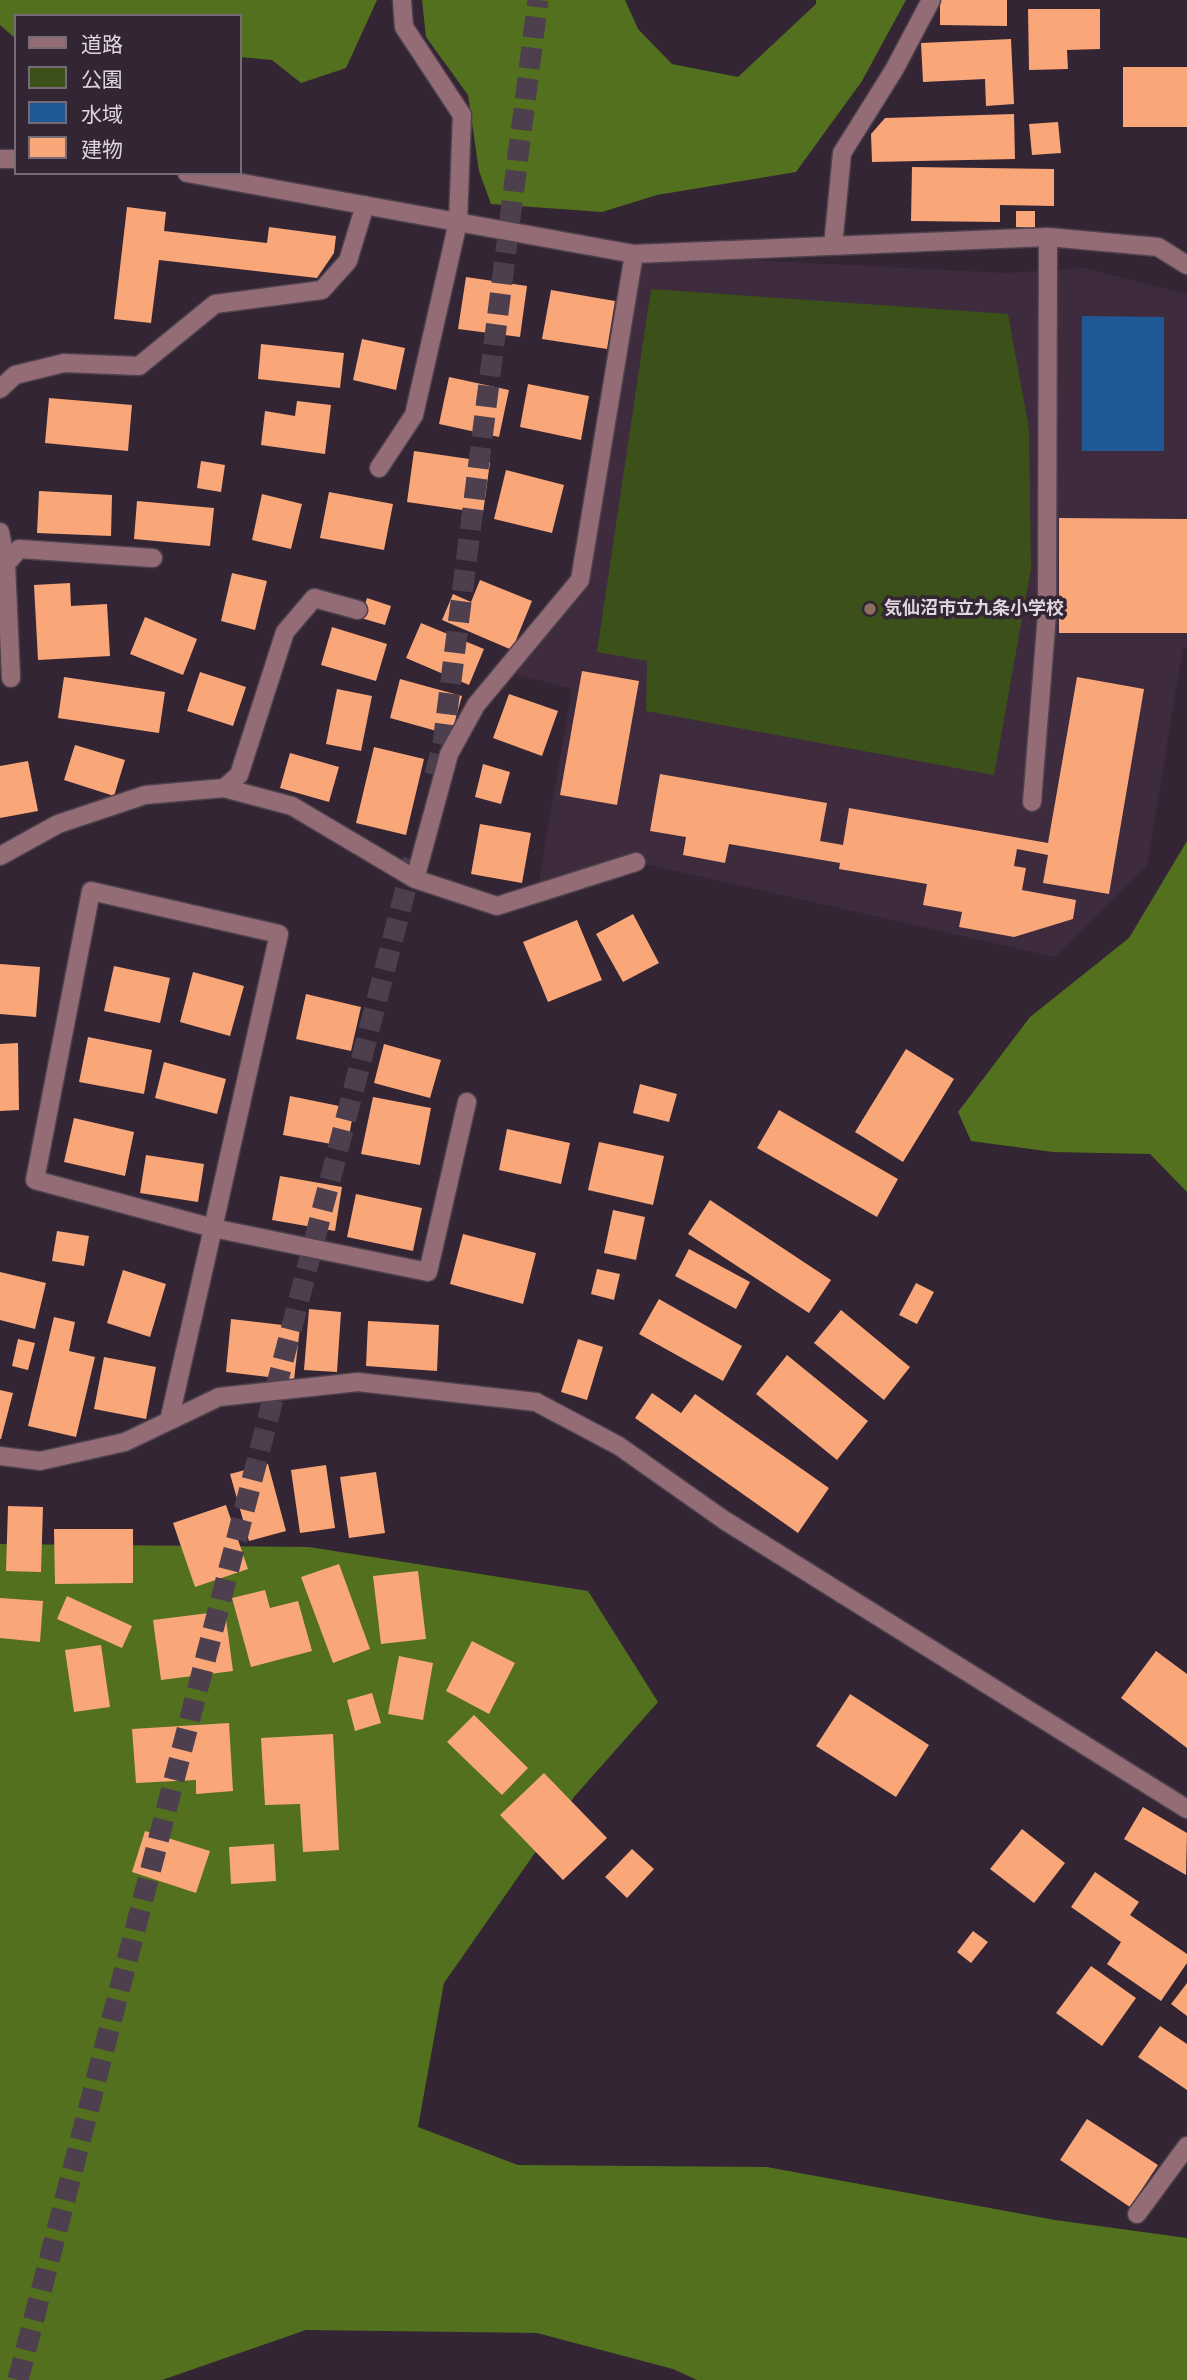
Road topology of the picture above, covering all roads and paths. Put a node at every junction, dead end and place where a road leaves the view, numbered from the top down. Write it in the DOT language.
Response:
graph roads {
  1 [pos="402,0"];
  2 [pos="930,0"];
  3 [pos="198,175"];
  4 [pos="365,205"];
  5 [pos="458,222"];
  6 [pos="1048,237"];
  7 [pos="833,246"];
  8 [pos="634,254"];
  9 [pos="1187,265"];
  10 [pos="0,389"];
  11 [pos="379,468"];
  12 [pos="0,532"];
  13 [pos="153,558"];
  14 [pos="3,564"];
  15 [pos="358,610"];
  16 [pos="11,678"];
  17 [pos="224,788"];
  18 [pos="1032,802"];
  19 [pos="0,856"];
  20 [pos="636,862"];
  21 [pos="415,878"];
  22 [pos="467,1102"];
  23 [pos="213,1228"];
  24 [pos="169,1421"];
  25 [pos="0,1456"];
  26 [pos="1187,1810"];
  27 [pos="1187,2146"];
  28 [pos="1137,2214"];
  1 -- 5 [label="street"];
  2 -- 7 [label="street"];
  3 -- 4 [label="street"];
  4 -- 5 [label="street"];
  4 -- 10 [label="street"];
  5 -- 8 [label="street"];
  5 -- 11 [label="street"];
  6 -- 7 [label="street"];
  6 -- 9 [label="street"];
  6 -- 18 [label="street"];
  7 -- 8 [label="street"];
  8 -- 21 [label="street"];
  12 -- 14 [label="street"];
  13 -- 14 [label="street"];
  14 -- 16 [label="street"];
  15 -- 17 [label="street"];
  17 -- 19 [label="street"];
  17 -- 21 [label="street"];
  20 -- 21 [label="street"];
  22 -- 23 [label="street"];
  23 -- 23 [label="street"];
  23 -- 24 [label="street"];
  24 -- 25 [label="street"];
  24 -- 26 [label="street"];
  27 -- 28 [label="street"];
}
